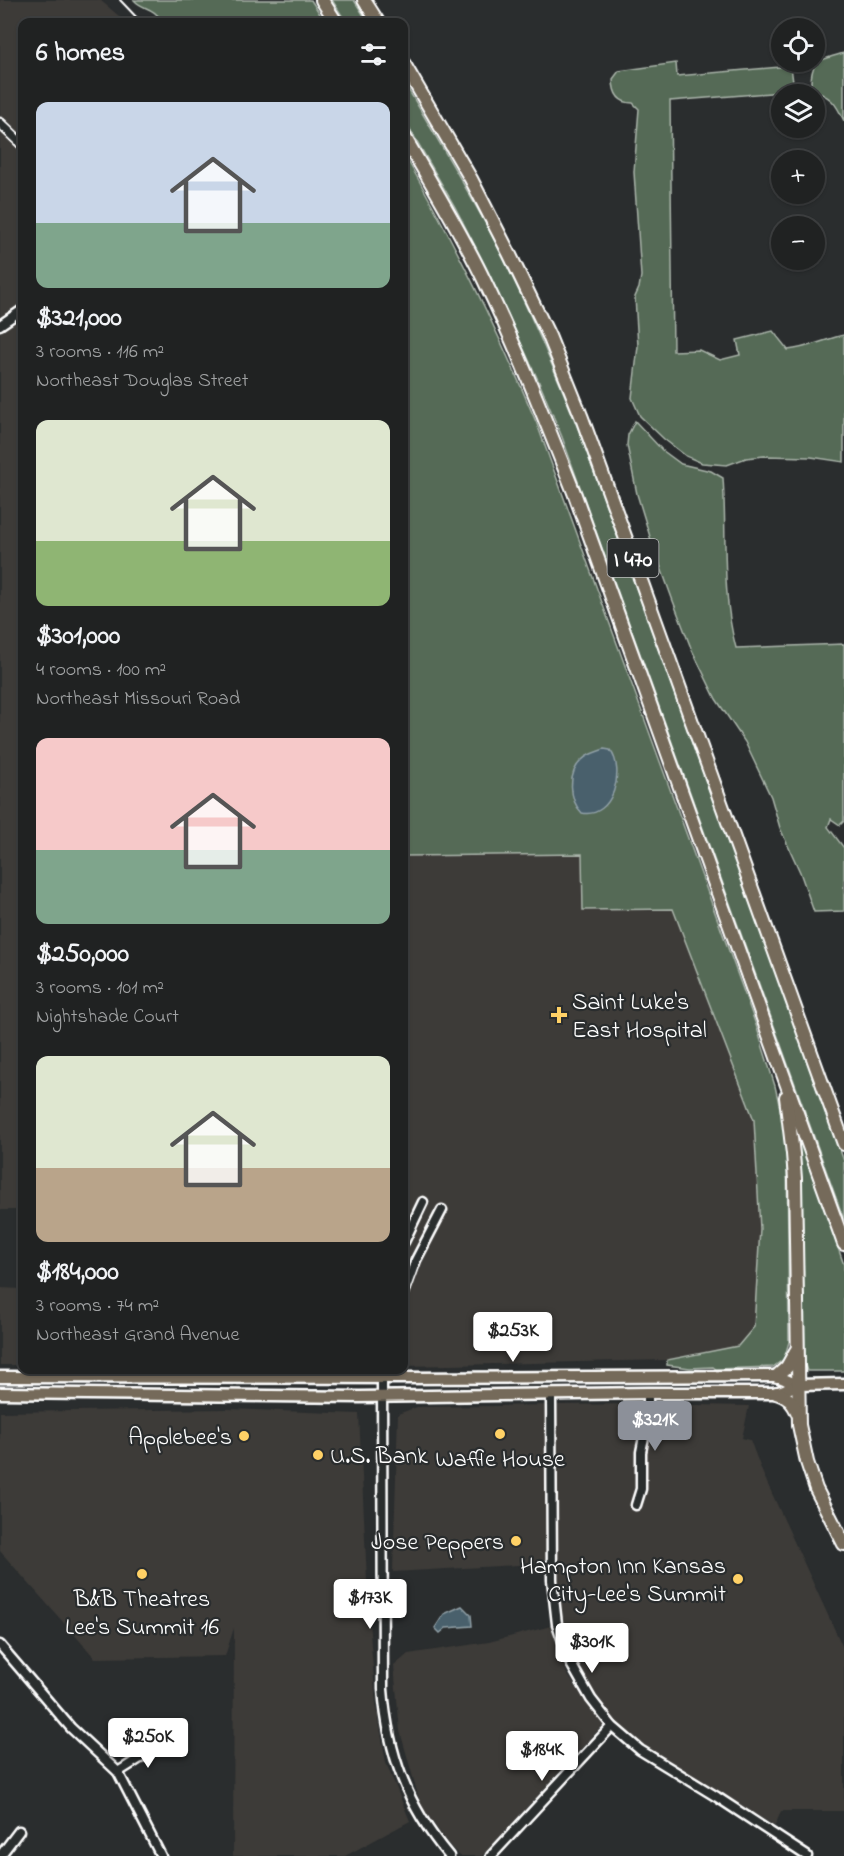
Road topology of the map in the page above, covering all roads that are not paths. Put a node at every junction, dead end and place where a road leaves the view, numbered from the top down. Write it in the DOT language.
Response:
graph roads {
  1 [pos="322,0"];
  2 [pos="364,0"];
  3 [pos="333,18"];
  4 [pos="375,18"];
  5 [pos="408,71"];
  6 [pos="0,123"];
  7 [pos="18,140"];
  8 [pos="408,143"];
  9 [pos="18,313"];
  10 [pos="0,325"];
  11 [pos="773,1044"];
  12 [pos="819,1071"];
  13 [pos="844,1120"];
  14 [pos="844,1144"];
  15 [pos="423,1202"];
  16 [pos="442,1210"];
  17 [pos="408,1234"];
  18 [pos="844,1244"];
  19 [pos="408,1282"];
  20 [pos="798,1348"];
  21 [pos="408,1372"];
  22 [pos="229,1374"];
  23 [pos="381,1374"];
  24 [pos="777,1376"];
  25 [pos="0,1377"];
  26 [pos="844,1384"];
  27 [pos="798,1385"];
  28 [pos="0,1393"];
  29 [pos="648,1393"];
  30 [pos="776,1393"];
  31 [pos="551,1394"];
  32 [pos="382,1396"];
  33 [pos="798,1414"];
  34 [pos="636,1505"];
  35 [pos="844,1544"];
  36 [pos="0,1645"];
  37 [pos="612,1726"];
  38 [pos="164,1743"];
  39 [pos="118,1772"];
  40 [pos="19,1831"];
  41 [pos="0,1856"];
  42 [pos="161,1856"];
  43 [pos="449,1856"];
  44 [pos="491,1856"];
  45 [pos="807,1856"];
  1 -- 3 [label="highway"];
  2 -- 4 [label="highway"];
  5 -- 12 [label="highway, I 470"];
  6 -- 7 [label="street"];
  8 -- 11 [label="highway, I 470"];
  9 -- 10 [label="street"];
  11 -- 18 [label="highway, I 470"];
  11 -- 20 [label="highway"];
  12 -- 13 [label="highway"];
  12 -- 14 [label="highway, I 470"];
  15 -- 17 [label="street"];
  16 -- 19 [label="street"];
  20 -- 24 [label="highway"];
  20 -- 27 [label="highway"];
  21 -- 24 [label="main road"];
  22 -- 25 [label="main road"];
  23 -- 32 [label="street"];
  24 -- 27 [label="main road"];
  26 -- 27 [label="main road"];
  27 -- 30 [label="main road"];
  27 -- 33 [label="highway"];
  28 -- 32 [label="main road"];
  29 -- 30 [label="main road"];
  29 -- 31 [label="main road"];
  29 -- 34 [label="street"];
  30 -- 33 [label="highway"];
  31 -- 32 [label="main road"];
  31 -- 37 [label="street"];
  32 -- 43 [label="street"];
  33 -- 35 [label="highway"];
  36 -- 39 [label="street"];
  37 -- 44 [label="street"];
  37 -- 45 [label="street"];
  38 -- 39 [label="street"];
  39 -- 42 [label="street"];
  40 -- 41 [label="street"];
}
